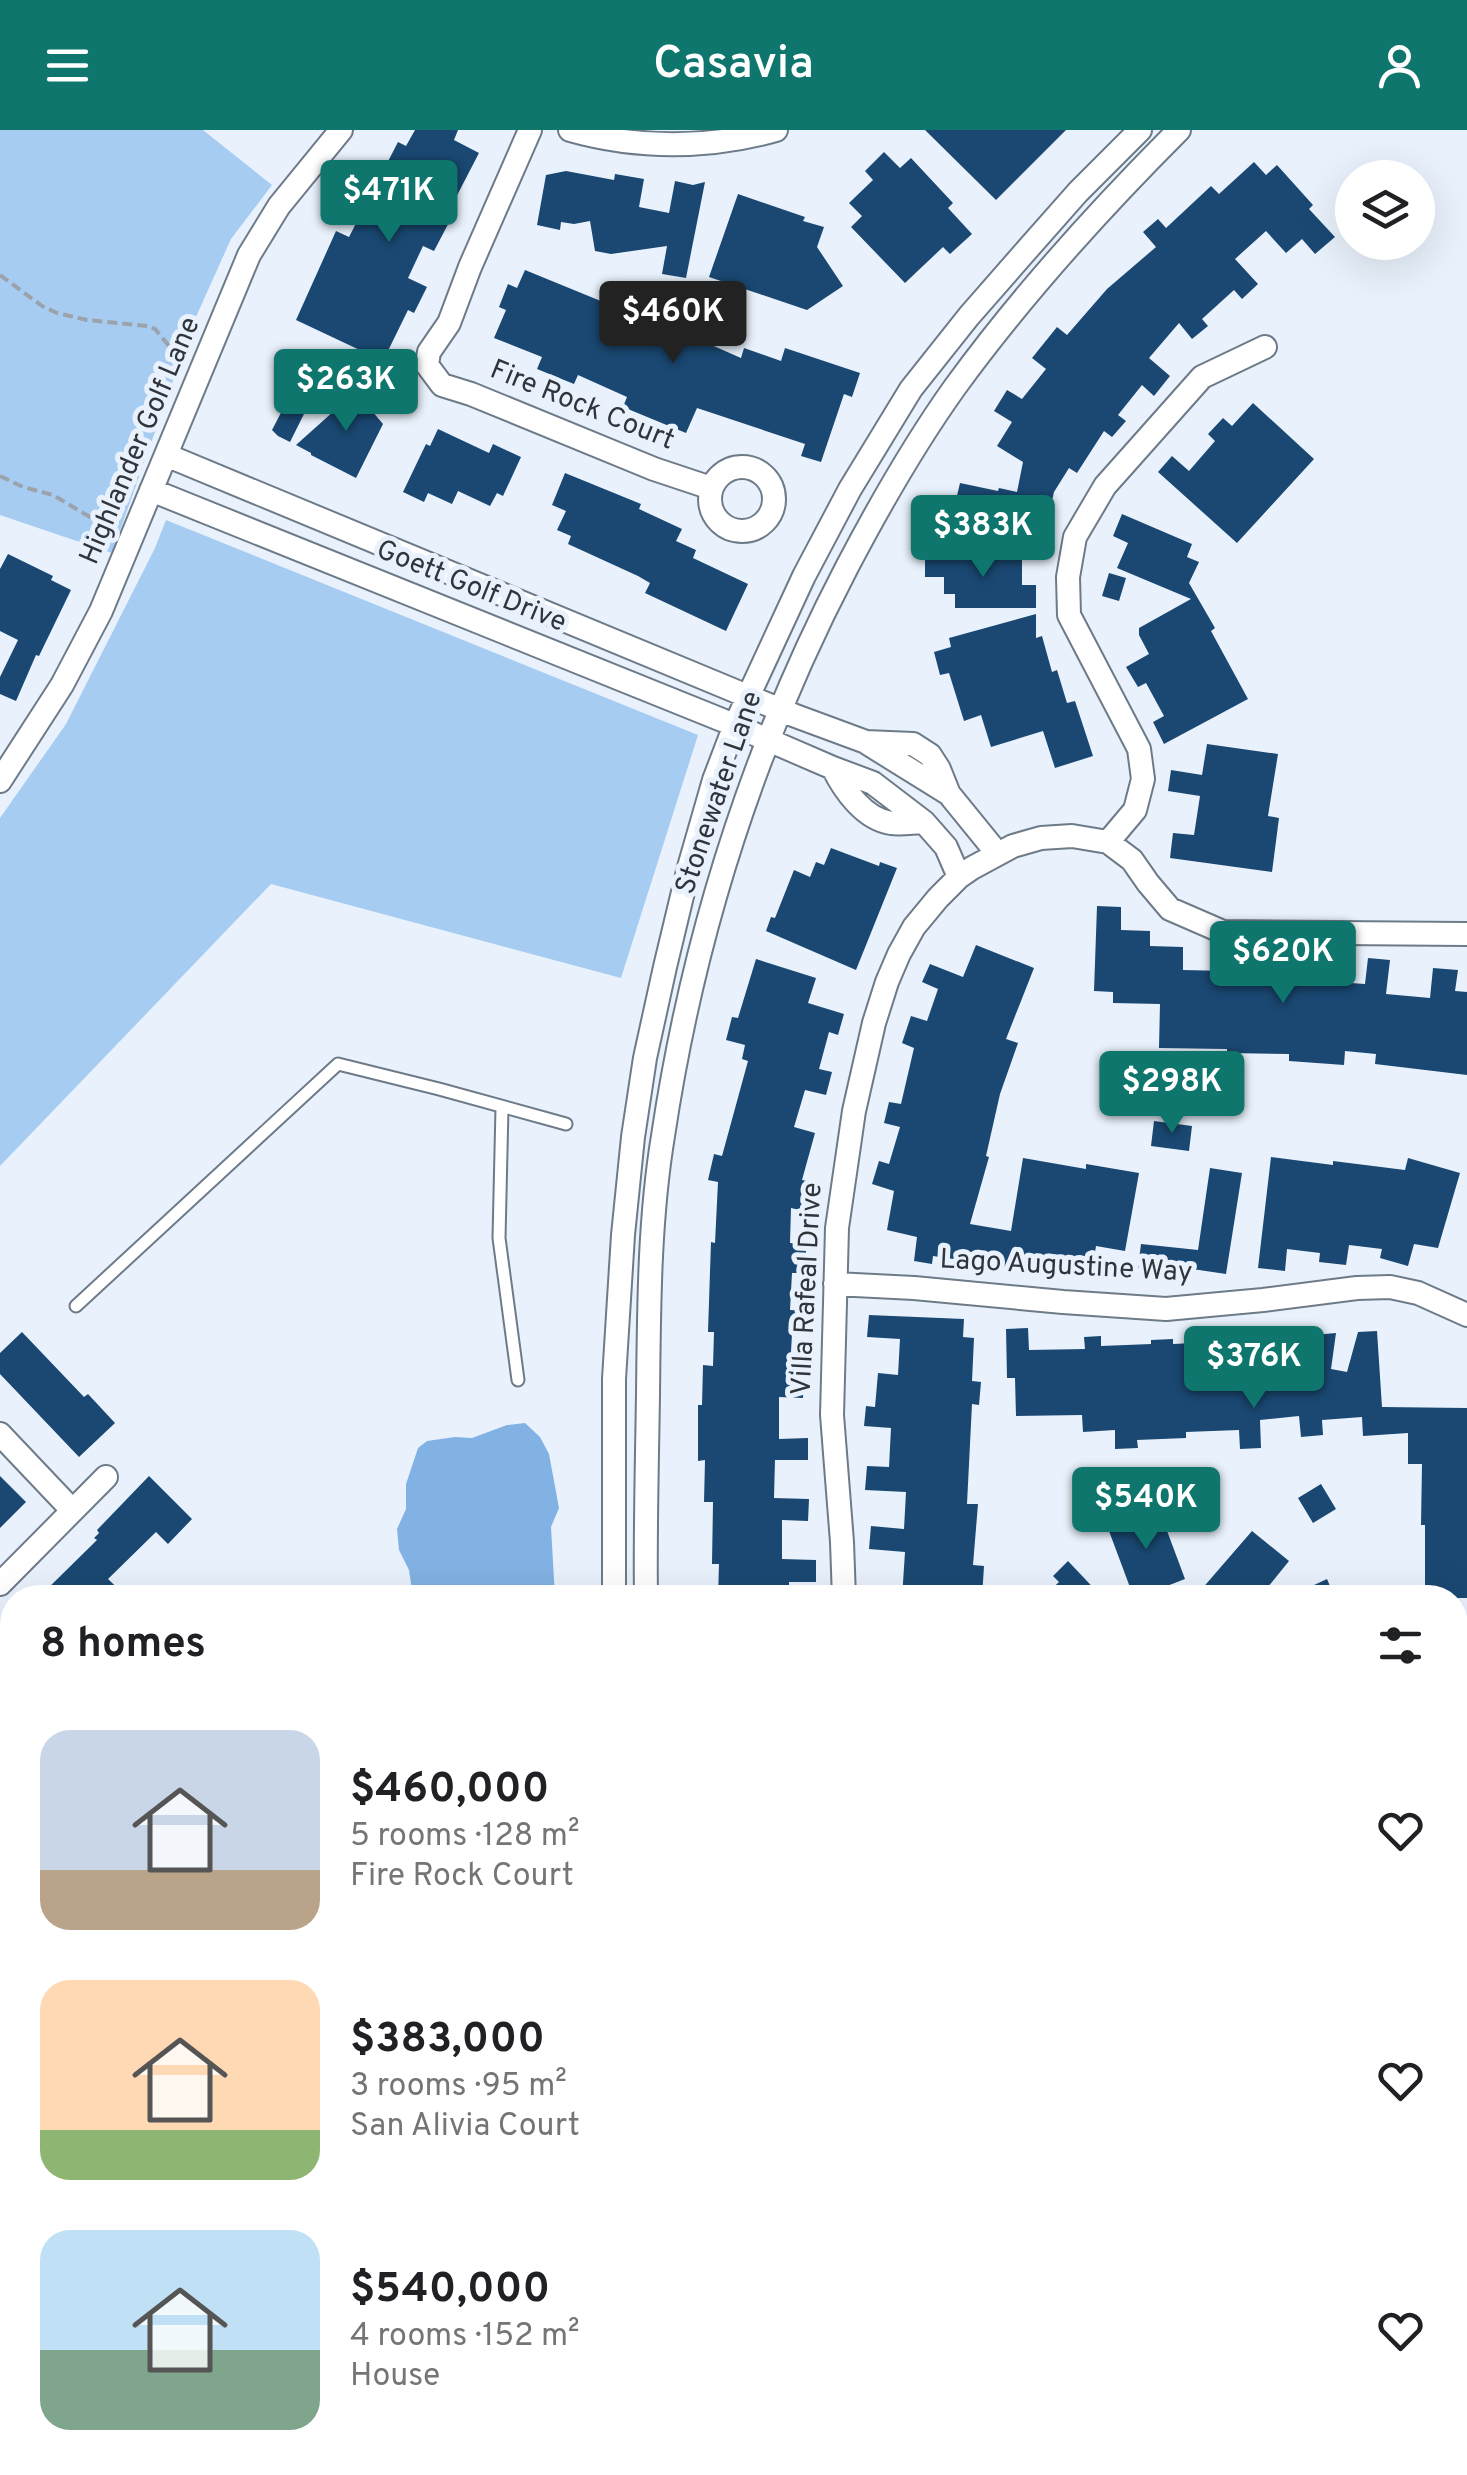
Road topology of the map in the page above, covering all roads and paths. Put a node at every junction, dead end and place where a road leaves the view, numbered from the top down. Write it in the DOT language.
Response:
graph roads {
  1 [pos="342,130"];
  2 [pos="530,130"];
  3 [pos="570,130"];
  4 [pos="776,130"];
  5 [pos="1140,130"];
  6 [pos="1179,130"];
  7 [pos="0,276"];
  8 [pos="1265,347"];
  9 [pos="180,370"];
  10 [pos="176,386"];
  11 [pos="166,455"];
  12 [pos="0,476"];
  13 [pos="712,488"];
  14 [pos="150,490"];
  15 [pos="748,696"];
  16 [pos="779,709"];
  17 [pos="735,726"];
  18 [pos="768,740"];
  19 [pos="0,781"];
  20 [pos="1108,842"];
  21 [pos="997,853"];
  22 [pos="959,876"];
  23 [pos="1467,934"];
  24 [pos="502,1108"];
  25 [pos="566,1124"];
  26 [pos="835,1284"];
  27 [pos="76,1306"];
  28 [pos="1467,1314"];
  29 [pos="614,1379"];
  30 [pos="648,1379"];
  31 [pos="518,1380"];
  32 [pos="0,1434"];
  33 [pos="106,1477"];
  34 [pos="72,1510"];
  35 [pos="0,1584"];
  36 [pos="614,1585"];
  37 [pos="646,1585"];
  38 [pos="844,1585"];
  1 -- 11 [label="street, Highlander Golf Lane"];
  2 -- 13 [label="street, Fire Rock Court"];
  3 -- 4 [label="street"];
  5 -- 15 [label="street, Stonewater Lane"];
  6 -- 16 [label="street, Stonewater Lane"];
  7 -- 9 [label="path"];
  8 -- 20 [label="street"];
  10 -- 12 [label="path"];
  11 -- 14 [label="street, Highlander Golf Lane"];
  11 -- 15 [label="street, Goett Golf Drive"];
  14 -- 17 [label="street, Goett Golf Drive"];
  14 -- 19 [label="street, Highlander Golf Lane"];
  15 -- 16 [label="street, Goett Golf Drive"];
  15 -- 17 [label="street, Stonewater Lane"];
  16 -- 18 [label="street, Stonewater Lane"];
  16 -- 21 [label="street, Goett Golf Drive"];
  17 -- 18 [label="street, Goett Golf Drive"];
  17 -- 29 [label="street, Stonewater Lane"];
  18 -- 22 [label="street, Goett Golf Drive"];
  18 -- 30 [label="street, Stonewater Lane"];
  20 -- 21 [label="street, Villa Rafeal Drive"];
  20 -- 23 [label="street"];
  21 -- 22 [label="street, Villa Rafeal Drive"];
  22 -- 26 [label="street, Villa Rafeal Drive"];
  24 -- 25 [label="lane"];
  24 -- 27 [label="lane"];
  24 -- 31 [label="lane"];
  26 -- 28 [label="street, Lago Augustine Way"];
  26 -- 38 [label="street, Villa Rafeal Drive"];
  29 -- 30 [label="lane"];
  29 -- 36 [label="street, Stonewater Lane"];
  30 -- 37 [label="street, Stonewater Lane"];
  32 -- 34 [label="street"];
  33 -- 34 [label="street"];
  34 -- 35 [label="street"];
}
